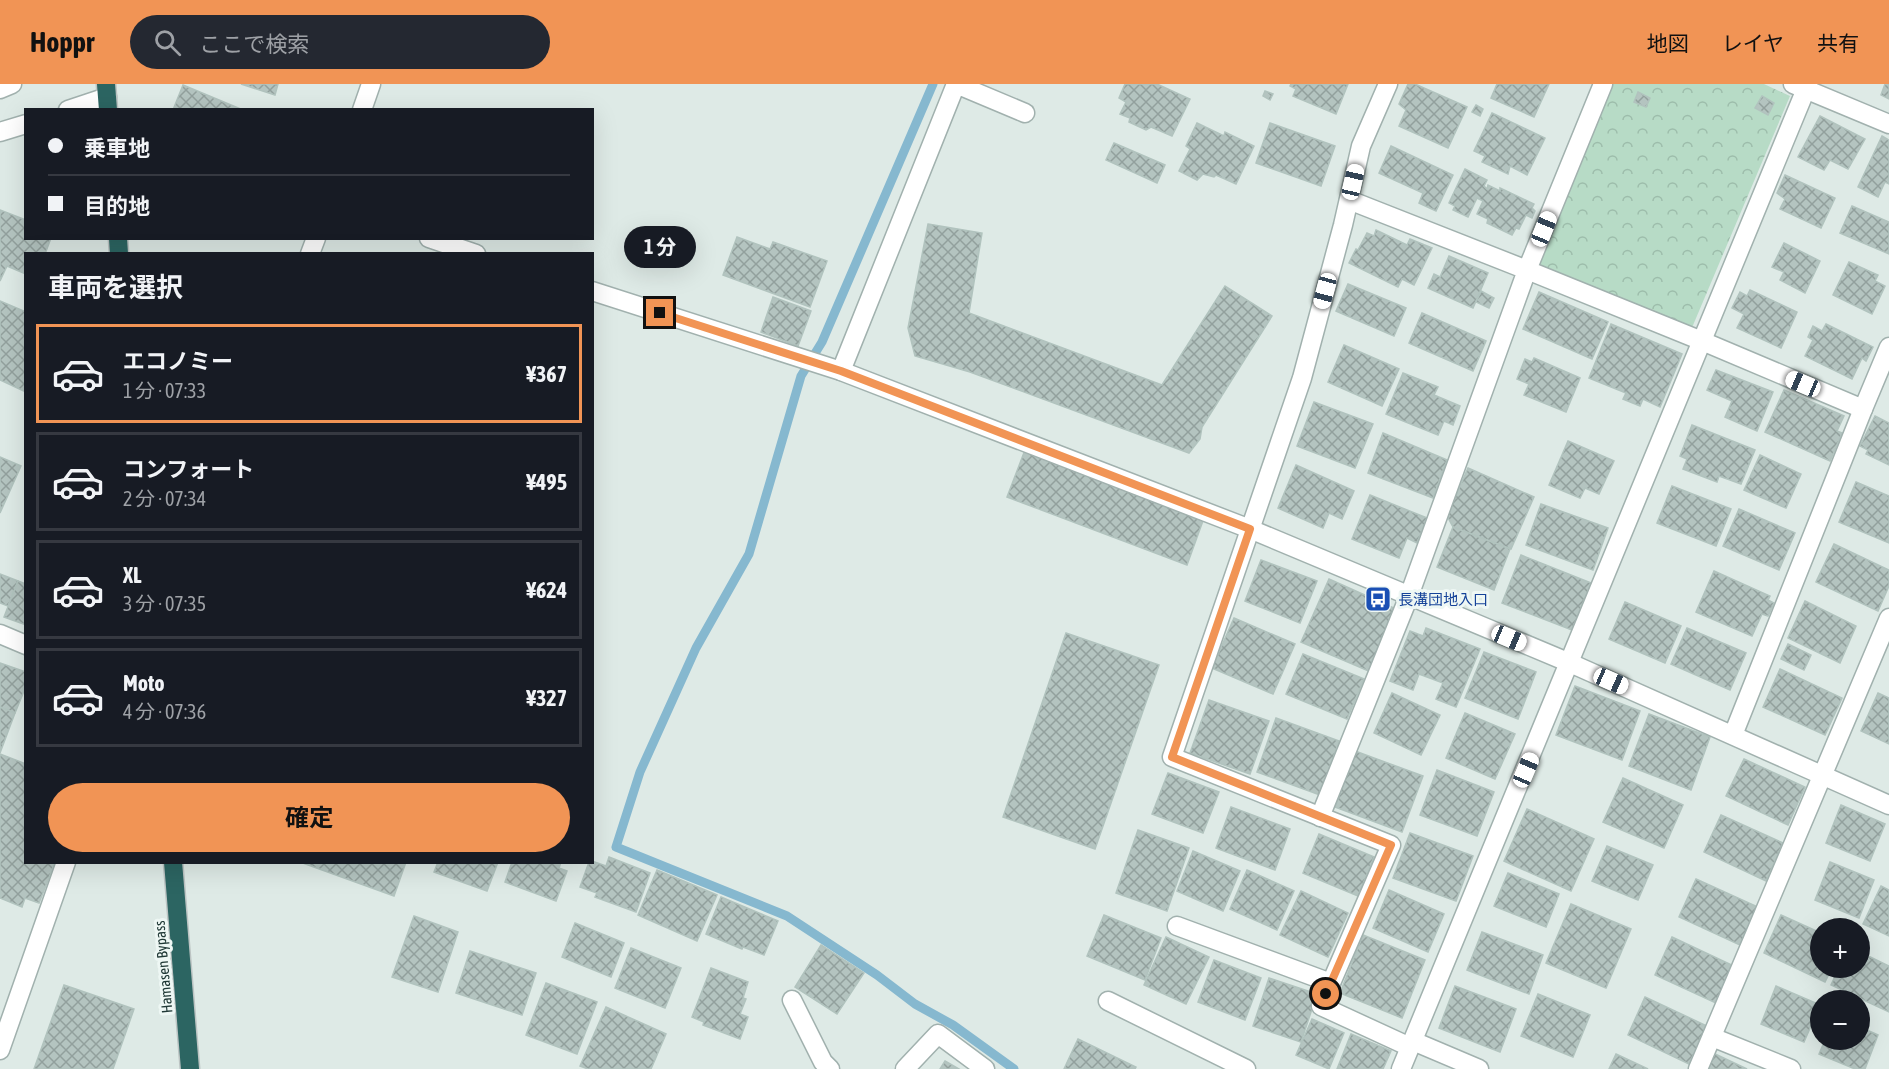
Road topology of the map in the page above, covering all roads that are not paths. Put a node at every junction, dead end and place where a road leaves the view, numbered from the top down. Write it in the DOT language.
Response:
graph roads {
  1 [pos="12,84"];
  2 [pos="371,84"];
  3 [pos="1388,84"];
  4 [pos="1603,84"];
  5 [pos="1803,86"];
  6 [pos="0,89"];
  7 [pos="107,97"];
  8 [pos="74,108"];
  9 [pos="363,108"];
  10 [pos="1025,113"];
  11 [pos="1889,124"];
  12 [pos="24,125"];
  13 [pos="0,132"];
  14 [pos="1348,200"];
  15 [pos="435,240"];
  16 [pos="470,252"];
  17 [pos="1527,270"];
  18 [pos="594,292"];
  19 [pos="1702,341"];
  20 [pos="1889,347"];
  21 [pos="841,371"];
  22 [pos="1863,409"];
  23 [pos="1250,529"];
  24 [pos="1409,596"];
  25 [pos="1889,618"];
  26 [pos="0,634"];
  27 [pos="24,644"];
  28 [pos="1570,663"];
  29 [pos="1733,735"];
  30 [pos="1823,777"];
  31 [pos="1889,806"];
  32 [pos="1320,817"];
  33 [pos="65,864"];
  34 [pos="173,864"];
  35 [pos="1177,926"];
  36 [pos="1331,983"];
  37 [pos="792,1000"];
  38 [pos="1108,1001"];
  39 [pos="1712,1036"];
  40 [pos="1412,1044"];
  41 [pos="0,1050"];
  42 [pos="190,1069"];
  43 [pos="830,1069"];
  44 [pos="905,1069"];
  45 [pos="985,1069"];
  46 [pos="1246,1069"];
  47 [pos="1401,1069"];
  48 [pos="1479,1069"];
  49 [pos="1698,1069"];
  50 [pos="1791,1069"];
  1 -- 6 [label="street"];
  2 -- 9 [label="street"];
  3 -- 14 [label="street"];
  4 -- 17 [label="street"];
  5 -- 11 [label="street"];
  5 -- 19 [label="street"];
  7 -- 8 [label="street"];
  10 -- 21 [label="street"];
  12 -- 13 [label="street"];
  14 -- 17 [label="street"];
  14 -- 23 [label="street"];
  15 -- 16 [label="street"];
  17 -- 19 [label="street"];
  17 -- 24 [label="street"];
  18 -- 21 [label="street"];
  19 -- 22 [label="street"];
  19 -- 28 [label="street"];
  20 -- 22 [label="street"];
  21 -- 23 [label="street"];
  22 -- 29 [label="street"];
  23 -- 24 [label="street"];
  23 -- 32 [label="street"];
  24 -- 28 [label="street"];
  24 -- 32 [label="street"];
  25 -- 30 [label="street"];
  26 -- 27 [label="street"];
  28 -- 29 [label="street"];
  28 -- 40 [label="street"];
  29 -- 30 [label="street"];
  30 -- 31 [label="street"];
  30 -- 39 [label="street"];
  32 -- 36 [label="street"];
  33 -- 41 [label="street"];
  34 -- 42 [label="highway, Hamasen Bypass"];
  35 -- 36 [label="street"];
  36 -- 40 [label="street"];
  37 -- 43 [label="street"];
  38 -- 46 [label="street"];
  39 -- 49 [label="street"];
  39 -- 50 [label="street"];
  40 -- 47 [label="street"];
  40 -- 48 [label="street"];
  44 -- 45 [label="street"];
}
